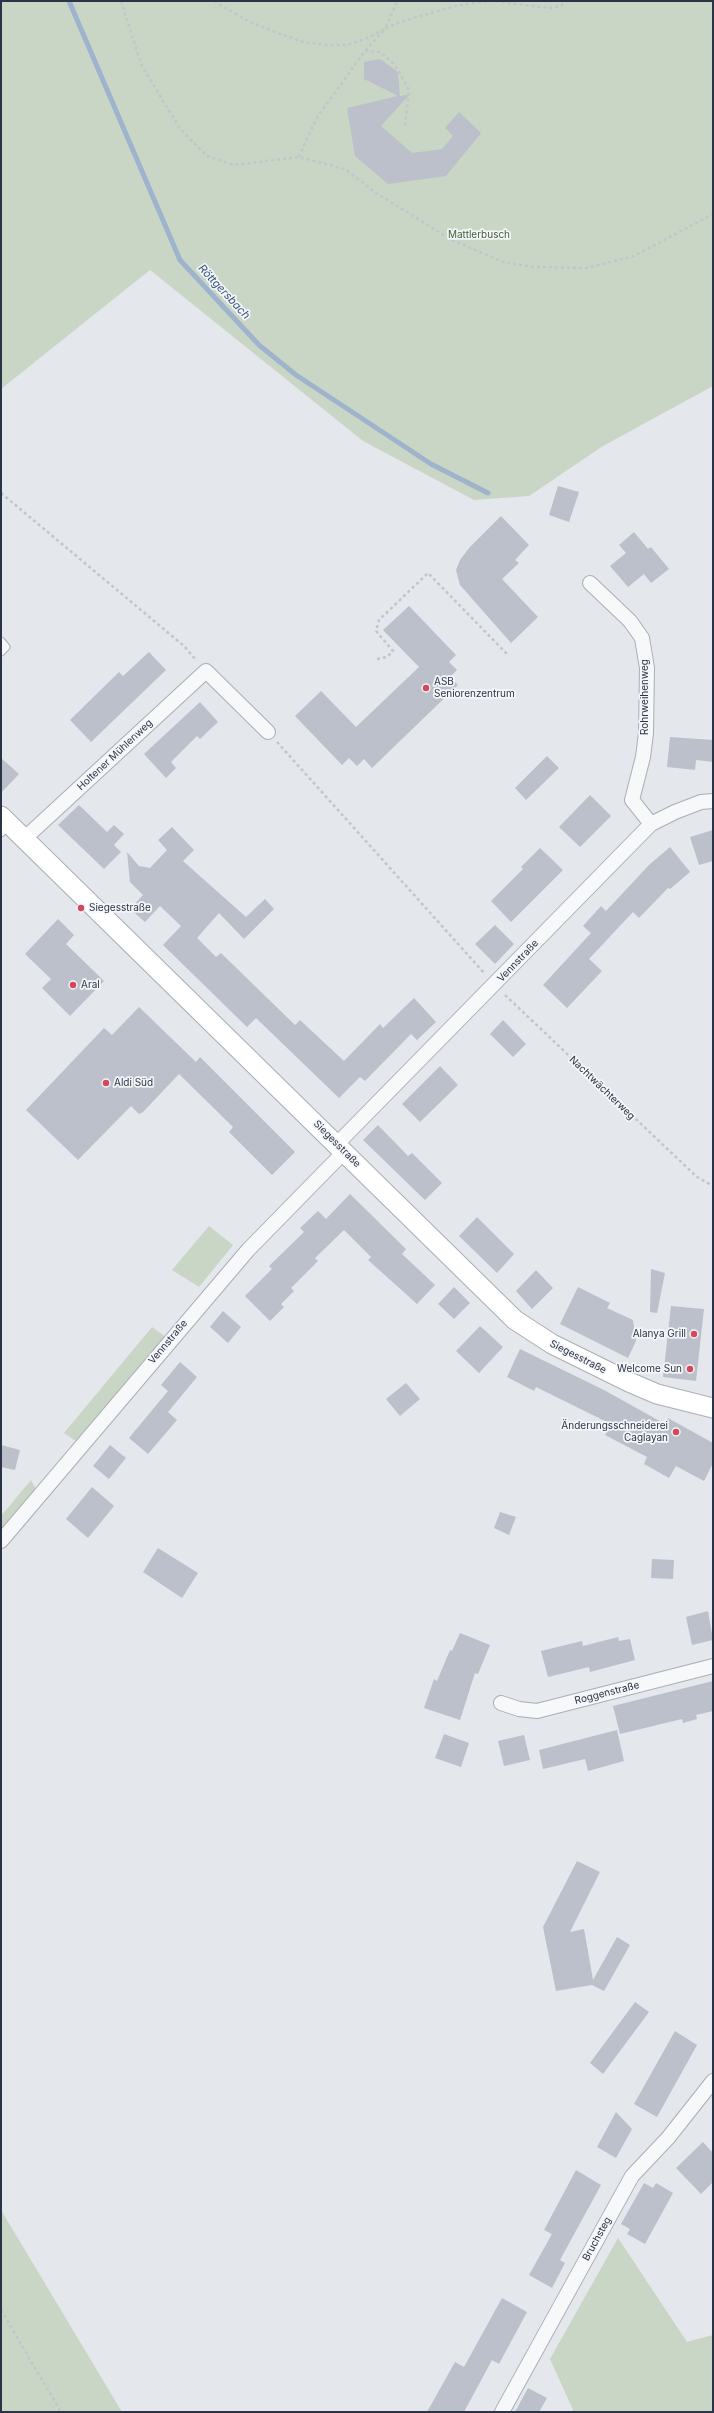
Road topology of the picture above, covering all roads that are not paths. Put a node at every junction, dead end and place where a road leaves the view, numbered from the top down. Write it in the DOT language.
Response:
graph roads {
  1 [pos="590,583"];
  2 [pos="1,641"];
  3 [pos="1,652"];
  4 [pos="268,732"];
  5 [pos="713,801"];
  6 [pos="4,824"];
  7 [pos="651,824"];
  8 [pos="24,838"];
  9 [pos="341,1148"];
  10 [pos="713,1408"];
  11 [pos="1,1540"];
  12 [pos="713,1666"];
  13 [pos="501,1703"];
  14 [pos="713,2081"];
  15 [pos="502,2412"];
  1 -- 7 [label="street, Rohrweihenweg"];
  2 -- 3 [label="lane"];
  4 -- 8 [label="street, Holtener Mühlenweg"];
  5 -- 7 [label="street, Vennstraße"];
  6 -- 8 [label="main road, Siegesstraße"];
  7 -- 9 [label="street, Vennstraße"];
  8 -- 9 [label="main road, Siegesstraße"];
  9 -- 10 [label="main road, Siegesstraße"];
  9 -- 11 [label="street, Vennstraße"];
  12 -- 13 [label="street, Roggenstraße"];
  14 -- 15 [label="street, Bruchsteg"];
}
